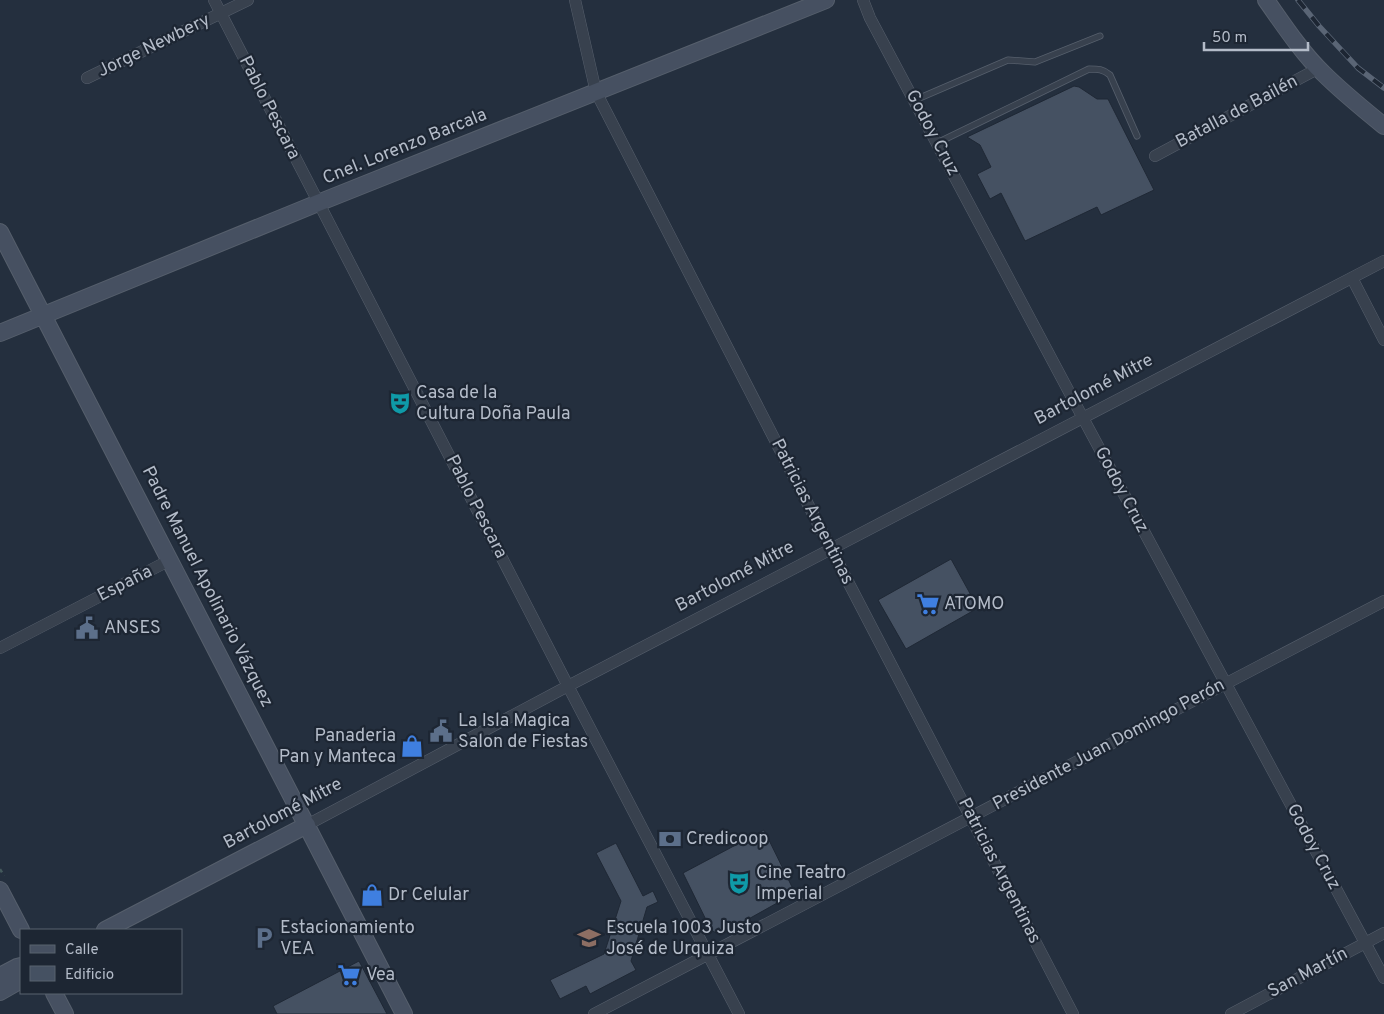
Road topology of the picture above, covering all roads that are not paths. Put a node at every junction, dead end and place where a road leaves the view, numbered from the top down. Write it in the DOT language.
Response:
graph roads {
  1 [pos="214,0"];
  2 [pos="248,0"];
  3 [pos="575,0"];
  4 [pos="826,0"];
  5 [pos="863,0"];
  6 [pos="1266,0"];
  7 [pos="221,13"];
  8 [pos="1100,36"];
  9 [pos="1319,68"];
  10 [pos="87,78"];
  11 [pos="596,92"];
  12 [pos="915,100"];
  13 [pos="1384,126"];
  14 [pos="1137,136"];
  15 [pos="937,143"];
  16 [pos="1155,156"];
  17 [pos="318,203"];
  18 [pos="0,232"];
  19 [pos="1384,262"];
  20 [pos="1352,278"];
  21 [pos="44,315"];
  22 [pos="0,332"];
  23 [pos="1384,340"];
  24 [pos="1083,418"];
  25 [pos="831,550"];
  26 [pos="170,560"];
  27 [pos="1384,601"];
  28 [pos="0,648"];
  29 [pos="1225,684"];
  30 [pos="568,686"];
  31 [pos="971,817"];
  32 [pos="307,824"];
  33 [pos="0,890"];
  34 [pos="20,929"];
  35 [pos="107,929"];
  36 [pos="1384,933"];
  37 [pos="1365,943"];
  38 [pos="707,955"];
  39 [pos="20,966"];
  40 [pos="0,976"];
  41 [pos="1384,978"];
  42 [pos="20,981"];
  43 [pos="0,992"];
  44 [pos="55,994"];
  45 [pos="65,1014"];
  46 [pos="404,1014"];
  47 [pos="594,1014"];
  48 [pos="739,1014"];
  49 [pos="1073,1014"];
  50 [pos="1231,1014"];
  1 -- 7 [label="street, Pablo Pescara"];
  2 -- 7 [label="street, Jorge Newbery"];
  3 -- 11 [label="street, Patricias Argentinas"];
  4 -- 11 [label="street, Cnel. Lorenzo Barcala"];
  5 -- 12 [label="street, Godoy Cruz"];
  6 -- 9 [label="street"];
  7 -- 10 [label="street, Jorge Newbery"];
  7 -- 17 [label="street, Pablo Pescara"];
  8 -- 12 [label="lane"];
  9 -- 13 [label="street"];
  9 -- 16 [label="street, Batalla de Bailén"];
  11 -- 17 [label="street, Cnel. Lorenzo Barcala"];
  11 -- 25 [label="street, Patricias Argentinas"];
  12 -- 15 [label="street, Godoy Cruz"];
  14 -- 15 [label="lane"];
  15 -- 24 [label="street, Godoy Cruz"];
  17 -- 21 [label="street, Cnel. Lorenzo Barcala"];
  17 -- 30 [label="street, Pablo Pescara"];
  18 -- 21 [label="street, Padre Manuel Apolinario Vázquez"];
  19 -- 20 [label="street, Bartolomé Mitre"];
  20 -- 23 [label="street"];
  20 -- 24 [label="street, Bartolomé Mitre"];
  21 -- 22 [label="street, Cnel. Lorenzo Barcala"];
  21 -- 26 [label="street, Padre Manuel Apolinario Vázquez"];
  24 -- 25 [label="street, Bartolomé Mitre"];
  24 -- 29 [label="street, Godoy Cruz"];
  25 -- 30 [label="street, Bartolomé Mitre"];
  25 -- 31 [label="street, Patricias Argentinas"];
  26 -- 28 [label="street, España"];
  26 -- 32 [label="street, Padre Manuel Apolinario Vázquez"];
  27 -- 29 [label="street, Presidente Juan Domingo Perón"];
  29 -- 31 [label="street, Presidente Juan Domingo Perón"];
  29 -- 37 [label="street, Godoy Cruz"];
  30 -- 32 [label="street, Bartolomé Mitre"];
  30 -- 38 [label="street, Pablo Pescara"];
  31 -- 38 [label="street, Presidente Juan Domingo Perón"];
  31 -- 49 [label="street, Patricias Argentinas"];
  32 -- 35 [label="street, Bartolomé Mitre"];
  32 -- 46 [label="street, Padre Manuel Apolinario Vázquez"];
  33 -- 34 [label="street"];
  36 -- 37 [label="street, San Martín"];
  37 -- 41 [label="street, Godoy Cruz"];
  37 -- 50 [label="street, San Martín"];
  38 -- 47 [label="street, Presidente Juan Domingo Perón"];
  38 -- 48 [label="street, Pablo Pescara"];
  39 -- 40 [label="street"];
  42 -- 43 [label="street"];
  44 -- 45 [label="street"];
}
